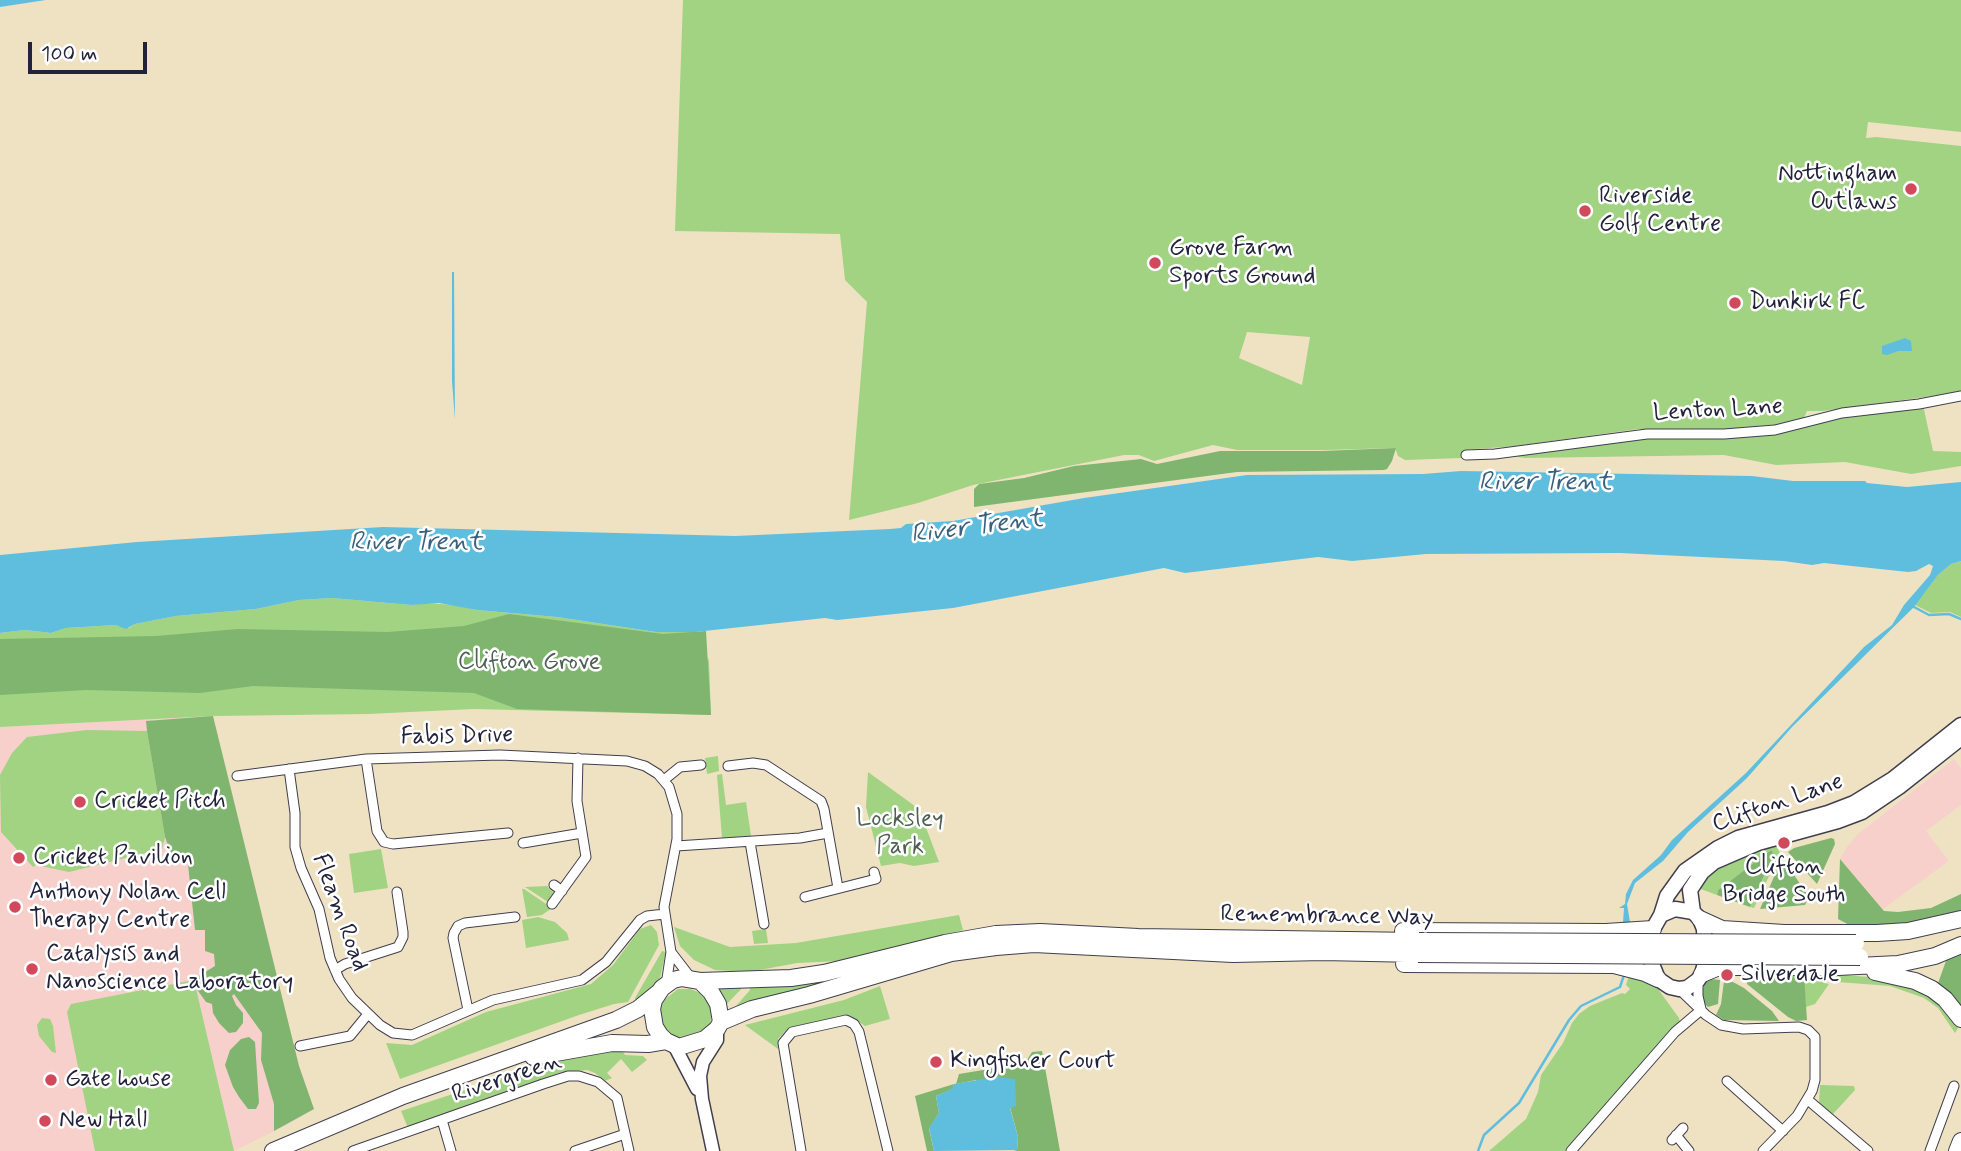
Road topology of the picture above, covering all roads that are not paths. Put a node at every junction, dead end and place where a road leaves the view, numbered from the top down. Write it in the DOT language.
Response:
graph roads {
  1 [pos="1961,396"];
  2 [pos="1471,455"];
  3 [pos="1961,725"];
  4 [pos="1961,738"];
  5 [pos="578,758"];
  6 [pos="366,759"];
  7 [pos="728,766"];
  8 [pos="289,768"];
  9 [pos="696,768"];
  10 [pos="243,773"];
  11 [pos="664,780"];
  12 [pos="500,831"];
  13 [pos="582,833"];
  14 [pos="828,833"];
  15 [pos="750,842"];
  16 [pos="523,843"];
  17 [pos="676,846"];
  18 [pos="874,872"];
  19 [pos="554,885"];
  20 [pos="838,888"];
  21 [pos="562,891"];
  22 [pos="400,897"];
  23 [pos="805,897"];
  24 [pos="552,904"];
  25 [pos="665,914"];
  26 [pos="509,915"];
  27 [pos="1696,915"];
  28 [pos="760,919"];
  29 [pos="1959,920"];
  30 [pos="1657,922"];
  31 [pos="1961,945"];
  32 [pos="1235,947"];
  33 [pos="1858,950"];
  34 [pos="671,952"];
  35 [pos="1838,967"];
  36 [pos="335,970"];
  37 [pos="1700,977"];
  38 [pos="1658,979"];
  39 [pos="696,980"];
  40 [pos="662,988"];
  41 [pos="1679,989"];
  42 [pos="468,1010"];
  43 [pos="1701,1010"];
  44 [pos="368,1014"];
  45 [pos="1961,1018"];
  46 [pos="719,1026"];
  47 [pos="670,1043"];
  48 [pos="307,1048"];
  49 [pos="490,1066"];
  50 [pos="1727,1081"];
  51 [pos="1744,1082"];
  52 [pos="1738,1090"];
  53 [pos="1950,1091"];
  54 [pos="702,1098"];
  55 [pos="1808,1100"];
  56 [pos="442,1120"];
  57 [pos="1783,1130"];
  58 [pos="625,1134"];
  59 [pos="1677,1134"];
  60 [pos="1961,1140"];
  61 [pos="381,1146"];
  62 [pos="1862,1149"];
  63 [pos="279,1150"];
  64 [pos="353,1151"];
  65 [pos="451,1151"];
  66 [pos="575,1151"];
  67 [pos="629,1151"];
  68 [pos="713,1151"];
  69 [pos="801,1151"];
  70 [pos="888,1151"];
  71 [pos="1571,1151"];
  72 [pos="1689,1151"];
  73 [pos="1763,1151"];
  74 [pos="1930,1151"];
  75 [pos="1957,1151"];
  1 -- 2 [label="street, Lenton Lane"];
  3 -- 30 [label="main road, Clifton Lane"];
  4 -- 27 [label="main road, Clifton Lane"];
  5 -- 6 [label="street, Fabis Drive"];
  5 -- 11 [label="street, Fabis Drive"];
  5 -- 13 [label="street"];
  6 -- 8 [label="street, Fabis Drive"];
  6 -- 12 [label="street"];
  7 -- 14 [label="street"];
  8 -- 10 [label="street, Fabis Drive"];
  8 -- 36 [label="street, Fleam Road"];
  9 -- 11 [label="street"];
  11 -- 17 [label="street"];
  13 -- 16 [label="street"];
  13 -- 21 [label="street"];
  14 -- 15 [label="street"];
  14 -- 20 [label="street"];
  15 -- 17 [label="street"];
  15 -- 28 [label="street"];
  17 -- 25 [label="street"];
  18 -- 20 [label="street"];
  19 -- 21 [label="street"];
  20 -- 23 [label="street"];
  21 -- 24 [label="street"];
  22 -- 36 [label="street"];
  25 -- 34 [label="street"];
  25 -- 42 [label="street, Fleam Road"];
  26 -- 42 [label="street"];
  27 -- 29 [label="highway"];
  27 -- 30 [label="main road"];
  27 -- 37 [label="main road"];
  29 -- 33 [label="highway, Remembrance Way"];
  30 -- 32 [label="highway"];
  30 -- 38 [label="main road"];
  31 -- 33 [label="highway, Remembrance Way"];
  31 -- 35 [label="highway"];
  32 -- 33 [label="highway, Remembrance Way, bridge"];
  32 -- 38 [label="highway"];
  32 -- 39 [label="highway, Remembrance Way"];
  32 -- 46 [label="highway, Remembrance Way"];
  34 -- 39 [label="street"];
  34 -- 40 [label="street"];
  35 -- 37 [label="highway"];
  35 -- 45 [label="highway"];
  36 -- 44 [label="street, Fleam Road"];
  37 -- 41 [label="main road"];
  37 -- 43 [label="street"];
  38 -- 41 [label="main road"];
  39 -- 40 [label="highway"];
  39 -- 46 [label="highway"];
  40 -- 47 [label="highway"];
  40 -- 49 [label="highway"];
  41 -- 43 [label="street"];
  42 -- 44 [label="street, Fleam Road"];
  43 -- 55 [label="street"];
  43 -- 71 [label="street"];
  44 -- 48 [label="street"];
  46 -- 47 [label="highway"];
  46 -- 54 [label="street"];
  47 -- 49 [label="highway"];
  47 -- 54 [label="street"];
  49 -- 63 [label="highway"];
  50 -- 52 [label="street"];
  51 -- 52 [label="street"];
  52 -- 57 [label="street"];
  53 -- 74 [label="street"];
  54 -- 68 [label="street"];
  55 -- 57 [label="street"];
  55 -- 62 [label="street"];
  56 -- 58 [label="street, Rivergreen"];
  56 -- 61 [label="street, Rivergreen"];
  56 -- 65 [label="street"];
  57 -- 73 [label="street"];
  58 -- 66 [label="street"];
  58 -- 67 [label="street, Rivergreen"];
  59 -- 72 [label="street"];
  60 -- 75 [label="highway"];
  61 -- 64 [label="street, Rivergreen"];
  69 -- 70 [label="street"];
}
